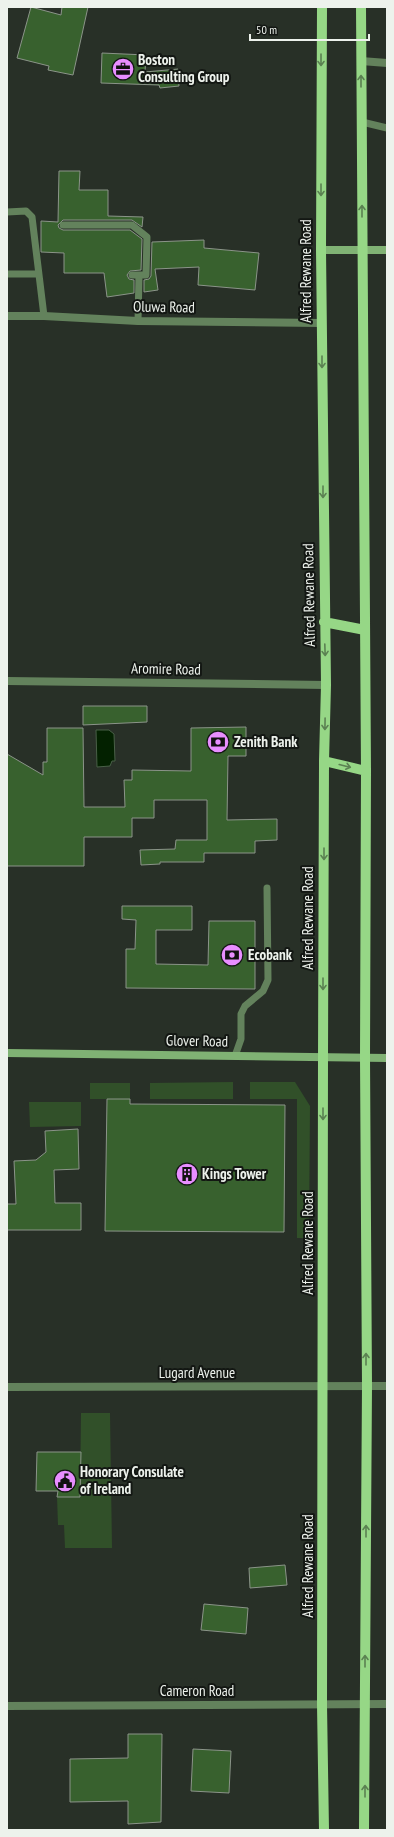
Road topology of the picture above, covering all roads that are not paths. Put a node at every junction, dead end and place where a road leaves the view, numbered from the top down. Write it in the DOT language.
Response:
graph roads {
  1 [pos="322,7"];
  2 [pos="361,7"];
  3 [pos="361,61"];
  4 [pos="387,63"];
  5 [pos="362,122"];
  6 [pos="387,128"];
  7 [pos="7,212"];
  8 [pos="63,225"];
  9 [pos="321,250"];
  10 [pos="362,250"];
  11 [pos="387,250"];
  12 [pos="7,274"];
  13 [pos="38,274"];
  14 [pos="7,316"];
  15 [pos="44,316"];
  16 [pos="138,321"];
  17 [pos="321,323"];
  18 [pos="324,622"];
  19 [pos="365,630"];
  20 [pos="7,681"];
  21 [pos="326,685"];
  22 [pos="324,761"];
  23 [pos="366,771"];
  24 [pos="267,888"];
  25 [pos="7,1054"];
  26 [pos="235,1056"];
  27 [pos="323,1058"];
  28 [pos="364,1058"];
  29 [pos="387,1058"];
  30 [pos="367,1386"];
  31 [pos="387,1386"];
  32 [pos="7,1387"];
  33 [pos="324,1387"];
  34 [pos="365,1704"];
  35 [pos="387,1704"];
  36 [pos="322,1705"];
  37 [pos="7,1706"];
  38 [pos="324,1830"];
  39 [pos="364,1830"];
  1 -- 9 [label="main road, Alfred Rewane Road, one-way"];
  2 -- 3 [label="main road"];
  3 -- 4 [label="street"];
  5 -- 3 [label="main road, one-way"];
  5 -- 6 [label="lane"];
  10 -- 5 [label="main road, one-way"];
  7 -- 13 [label="lane"];
  8 -- 16 [label="lane"];
  9 -- 10 [label="street"];
  9 -- 17 [label="main road, Alfred Rewane Road"];
  10 -- 11 [label="street"];
  10 -- 19 [label="main road"];
  12 -- 13 [label="lane"];
  13 -- 15 [label="lane"];
  14 -- 15 [label="street, Oluwa Road"];
  15 -- 16 [label="street, Oluwa Road"];
  16 -- 17 [label="street, Oluwa Road"];
  17 -- 18 [label="main road, Alfred Rewane Road, one-way"];
  18 -- 19 [label="main road"];
  18 -- 21 [label="main road, Alfred Rewane Road, one-way"];
  19 -- 23 [label="main road"];
  20 -- 21 [label="street, Aromire Road"];
  21 -- 22 [label="main road, Alfred Rewane Road, one-way"];
  22 -- 23 [label="main road, one-way"];
  22 -- 27 [label="main road, Alfred Rewane Road, one-way"];
  23 -- 28 [label="main road"];
  24 -- 26 [label="lane"];
  25 -- 26 [label="street, Glover Road"];
  26 -- 27 [label="street, Glover Road"];
  27 -- 28 [label="street, Glover Road"];
  27 -- 33 [label="main road, Alfred Rewane Road, one-way"];
  28 -- 29 [label="street, Glover Road"];
  30 -- 28 [label="main road, one-way"];
  30 -- 31 [label="street, Lugard Avenue"];
  30 -- 33 [label="street, Lugard Avenue"];
  34 -- 30 [label="main road, one-way"];
  32 -- 33 [label="street, Lugard Avenue"];
  33 -- 36 [label="main road, Alfred Rewane Road"];
  34 -- 35 [label="street, Cameron Road"];
  34 -- 36 [label="street, Cameron Road"];
  39 -- 34 [label="main road, one-way"];
  36 -- 37 [label="street, Cameron Road"];
  36 -- 38 [label="main road, Alfred Rewane Road"];
}
